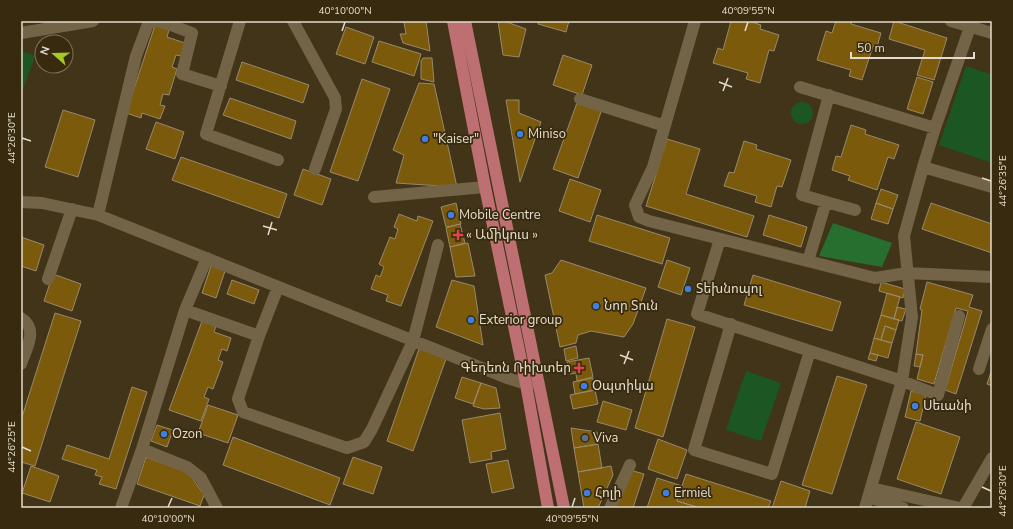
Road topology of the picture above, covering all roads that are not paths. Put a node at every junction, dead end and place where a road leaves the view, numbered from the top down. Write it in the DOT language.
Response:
graph roads {
  1 [pos="93,21"];
  2 [pos="155,21"];
  3 [pos="160,21"];
  4 [pos="240,21"];
  5 [pos="293,21"];
  6 [pos="453,21"];
  7 [pos="465,21"];
  8 [pos="695,21"];
  9 [pos="951,21"];
  10 [pos="69,23"];
  11 [pos="970,27"];
  12 [pos="992,33"];
  13 [pos="21,34"];
  14 [pos="221,86"];
  15 [pos="800,87"];
  16 [pos="829,96"];
  17 [pos="580,99"];
  18 [pos="665,126"];
  19 [pos="935,128"];
  20 [pos="278,160"];
  21 [pos="923,167"];
  22 [pos="315,169"];
  23 [pos="485,187"];
  24 [pos="992,187"];
  25 [pos="374,197"];
  26 [pos="21,202"];
  27 [pos="826,202"];
  28 [pos="72,209"];
  29 [pos="855,210"];
  30 [pos="98,215"];
  31 [pos="720,239"];
  32 [pos="438,245"];
  33 [pos="207,258"];
  34 [pos="808,261"];
  35 [pos="907,273"];
  36 [pos="992,277"];
  37 [pos="48,279"];
  38 [pos="278,287"];
  39 [pos="185,310"];
  40 [pos="959,316"];
  41 [pos="21,318"];
  42 [pos="731,324"];
  43 [pos="992,329"];
  44 [pos="259,336"];
  45 [pos="413,341"];
  46 [pos="810,351"];
  47 [pos="21,364"];
  48 [pos="979,369"];
  49 [pos="902,381"];
  50 [pos="538,382"];
  51 [pos="526,384"];
  52 [pos="142,449"];
  53 [pos="992,458"];
  54 [pos="630,465"];
  55 [pos="868,498"];
  56 [pos="124,507"];
  57 [pos="217,508"];
  58 [pos="548,508"];
  59 [pos="564,508"];
  60 [pos="610,508"];
  61 [pos="903,508"];
  62 [pos="962,508"];
  1 -- 10 [label="lane"];
  2 -- 30 [label="lane"];
  3 -- 14 [label="lane"];
  4 -- 14 [label="lane"];
  5 -- 22 [label="lane"];
  6 -- 23 [label="main road"];
  7 -- 50 [label="main road"];
  8 -- 18 [label="lane"];
  9 -- 11 [label="lane"];
  10 -- 13 [label="lane"];
  11 -- 12 [label="lane"];
  11 -- 19 [label="lane"];
  14 -- 20 [label="lane"];
  15 -- 16 [label="lane"];
  16 -- 19 [label="lane"];
  16 -- 27 [label="lane"];
  17 -- 18 [label="lane"];
  18 -- 31 [label="lane"];
  19 -- 21 [label="lane"];
  21 -- 24 [label="lane"];
  21 -- 35 [label="lane"];
  23 -- 25 [label="lane"];
  23 -- 51 [label="main road"];
  26 -- 28 [label="lane"];
  27 -- 29 [label="lane"];
  27 -- 34 [label="lane"];
  28 -- 30 [label="lane"];
  28 -- 37 [label="lane"];
  30 -- 33 [label="lane"];
  31 -- 34 [label="lane"];
  31 -- 42 [label="lane"];
  32 -- 45 [label="lane"];
  33 -- 38 [label="lane"];
  33 -- 39 [label="lane"];
  34 -- 35 [label="lane"];
  35 -- 36 [label="lane"];
  35 -- 49 [label="lane"];
  38 -- 44 [label="lane"];
  38 -- 45 [label="lane"];
  39 -- 44 [label="lane"];
  39 -- 52 [label="lane"];
  40 -- 49 [label="lane"];
  41 -- 47 [label="lane"];
  42 -- 46 [label="lane"];
  42 -- 46 [label="lane"];
  43 -- 48 [label="lane"];
  44 -- 45 [label="lane"];
  45 -- 51 [label="lane"];
  46 -- 49 [label="lane"];
  49 -- 55 [label="lane"];
  50 -- 51 [label="lane"];
  50 -- 59 [label="main road"];
  51 -- 58 [label="main road"];
  52 -- 56 [label="lane"];
  52 -- 57 [label="lane"];
  53 -- 62 [label="lane"];
  54 -- 60 [label="lane"];
  55 -- 61 [label="lane"];
  55 -- 62 [label="lane"];
}
